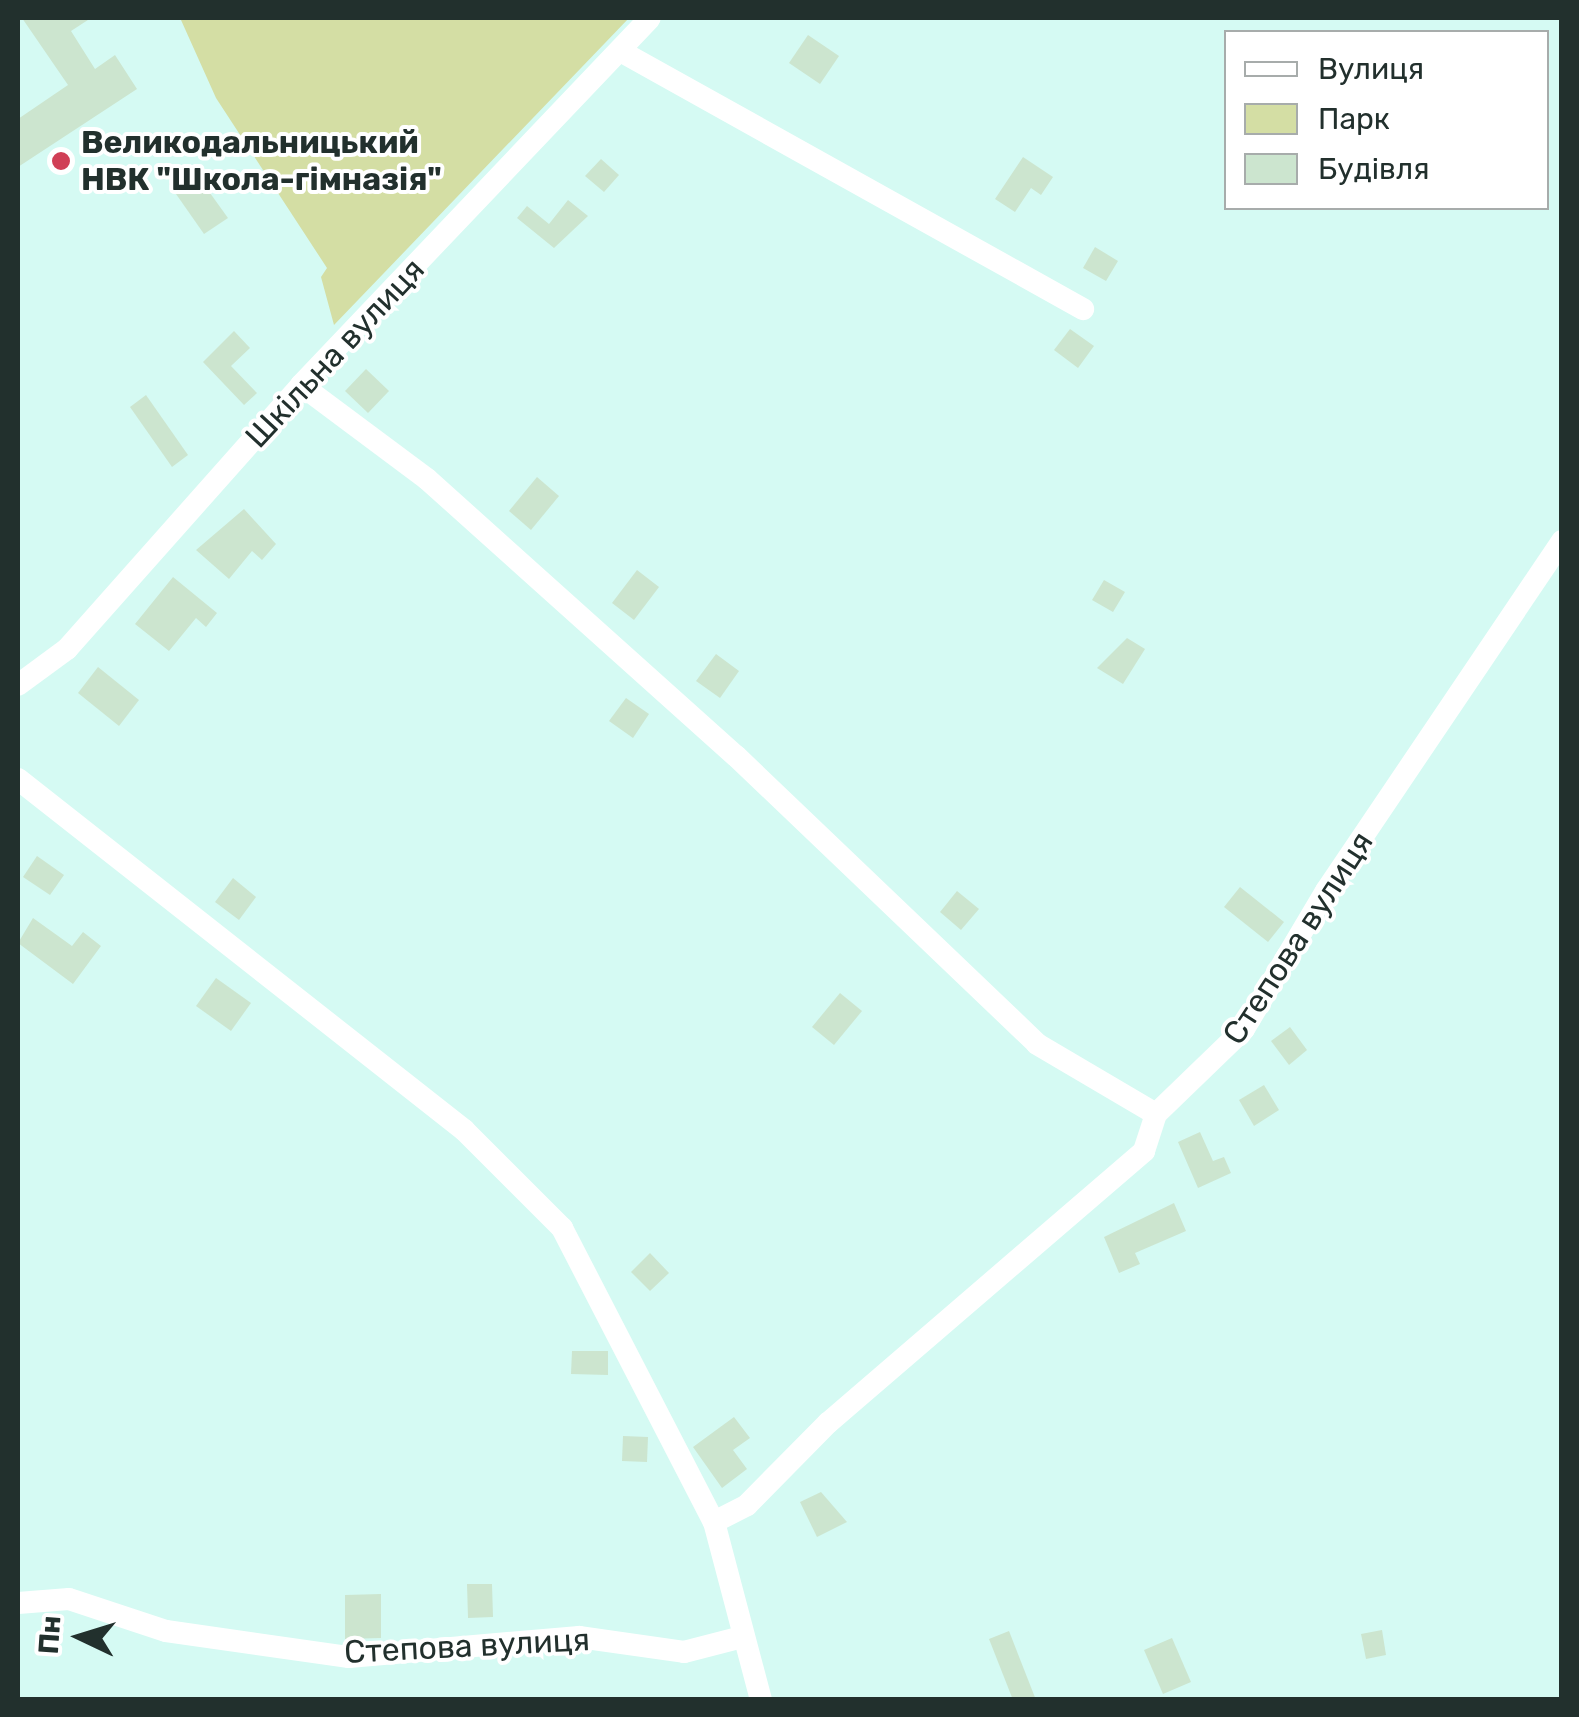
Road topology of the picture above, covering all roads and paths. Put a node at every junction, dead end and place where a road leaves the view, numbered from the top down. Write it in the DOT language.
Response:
graph roads {
  1 [pos="650,18"];
  2 [pos="622,52"];
  3 [pos="1083,309"];
  4 [pos="301,385"];
  5 [pos="1562,541"];
  6 [pos="18,686"];
  7 [pos="18,779"];
  8 [pos="1156,1114"];
  9 [pos="714,1522"];
  10 [pos="18,1602"];
  11 [pos="742,1637"];
  12 [pos="761,1700"];
  1 -- 2 [label="street, Шкільна вулиця"];
  2 -- 3 [label="street"];
  2 -- 4 [label="street, Шкільна вулиця"];
  4 -- 6 [label="street, Шкільна вулиця"];
  4 -- 8 [label="street"];
  5 -- 8 [label="street, Степова вулиця"];
  7 -- 9 [label="street"];
  8 -- 9 [label="street, Степова вулиця"];
  9 -- 11 [label="street"];
  10 -- 11 [label="street, Степова вулиця"];
  11 -- 12 [label="street"];
}
